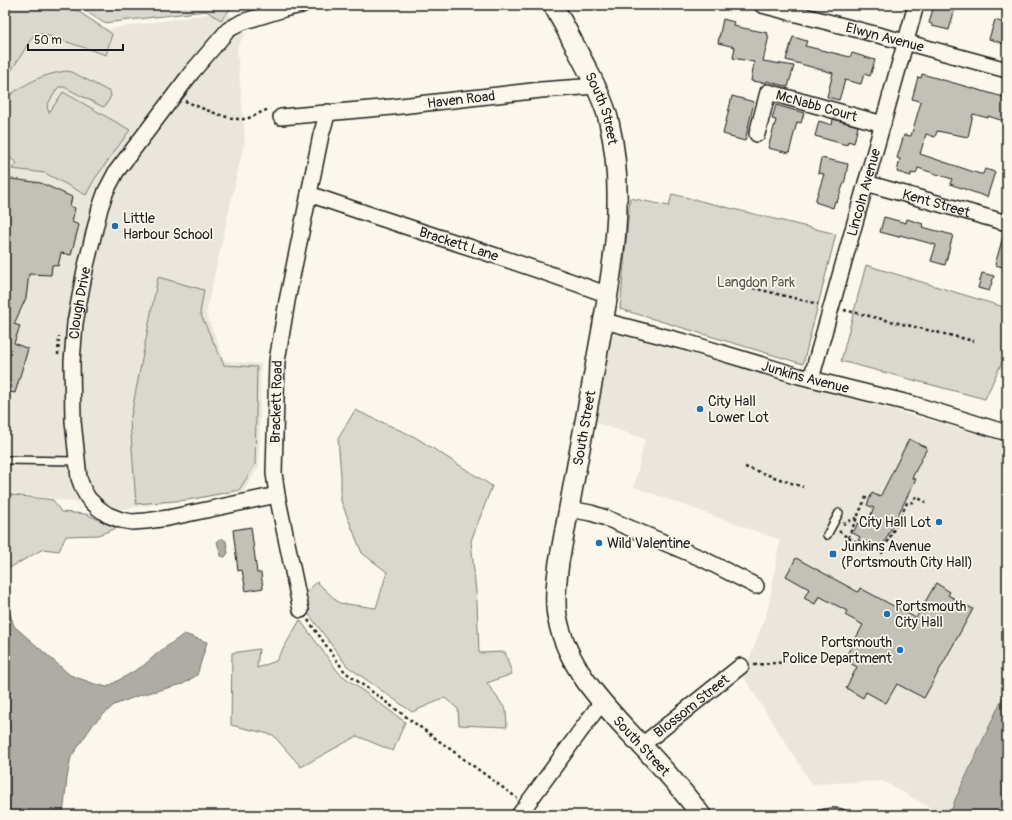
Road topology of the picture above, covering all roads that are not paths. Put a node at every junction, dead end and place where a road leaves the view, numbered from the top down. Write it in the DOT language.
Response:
graph roads {
  1 [pos="302,5"];
  2 [pos="553,5"];
  3 [pos="762,5"];
  4 [pos="916,5"];
  5 [pos="905,42"];
  6 [pos="1007,70"];
  7 [pos="596,86"];
  8 [pos="328,112"];
  9 [pos="276,113"];
  10 [pos="883,124"];
  11 [pos="757,134"];
  12 [pos="866,184"];
  13 [pos="309,194"];
  14 [pos="1007,223"];
  15 [pos="608,295"];
  16 [pos="604,321"];
  17 [pos="811,379"];
  18 [pos="1007,433"];
  19 [pos="5,460"];
  20 [pos="77,461"];
  21 [pos="277,495"];
  22 [pos="569,509"];
  23 [pos="839,513"];
  24 [pos="827,535"];
  25 [pos="756,586"];
  26 [pos="301,610"];
  27 [pos="744,666"];
  28 [pos="601,703"];
  29 [pos="642,746"];
  30 [pos="520,808"];
  31 [pos="701,815"];
  32 [pos="818,815"];
  33 [pos="845,815"];
  1 -- 20 [label="street, Clough Drive"];
  2 -- 7 [label="street, South Street"];
  3 -- 5 [label="street, Elwyn Avenue"];
  4 -- 5 [label="street, Lincoln Avenue"];
  5 -- 6 [label="street, Elwyn Avenue"];
  5 -- 10 [label="street, Lincoln Avenue"];
  7 -- 8 [label="street, Haven Road"];
  7 -- 15 [label="street, South Street"];
  8 -- 9 [label="street, Haven Road"];
  8 -- 13 [label="street"];
  10 -- 11 [label="street, McNabb Court"];
  10 -- 12 [label="street, Lincoln Avenue"];
  12 -- 14 [label="street, Kent Street"];
  12 -- 17 [label="street, Lincoln Avenue"];
  13 -- 15 [label="street, Brackett Lane"];
  13 -- 21 [label="street, Brackett Road"];
  15 -- 16 [label="street, South Street"];
  16 -- 17 [label="street, Junkins Avenue"];
  16 -- 22 [label="street, South Street"];
  17 -- 18 [label="street, Junkins Avenue"];
  19 -- 20 [label="lane"];
  20 -- 21 [label="street, Clough Drive"];
  21 -- 26 [label="street, Brackett Road"];
  22 -- 25 [label="street"];
  22 -- 28 [label="street, South Street"];
  23 -- 24 [label="lane"];
  27 -- 29 [label="street, Blossom Street"];
  28 -- 29 [label="street, South Street"];
  28 -- 30 [label="street"];
  29 -- 31 [label="street, South Street"];
  32 -- 33 [label="lane"];
}
